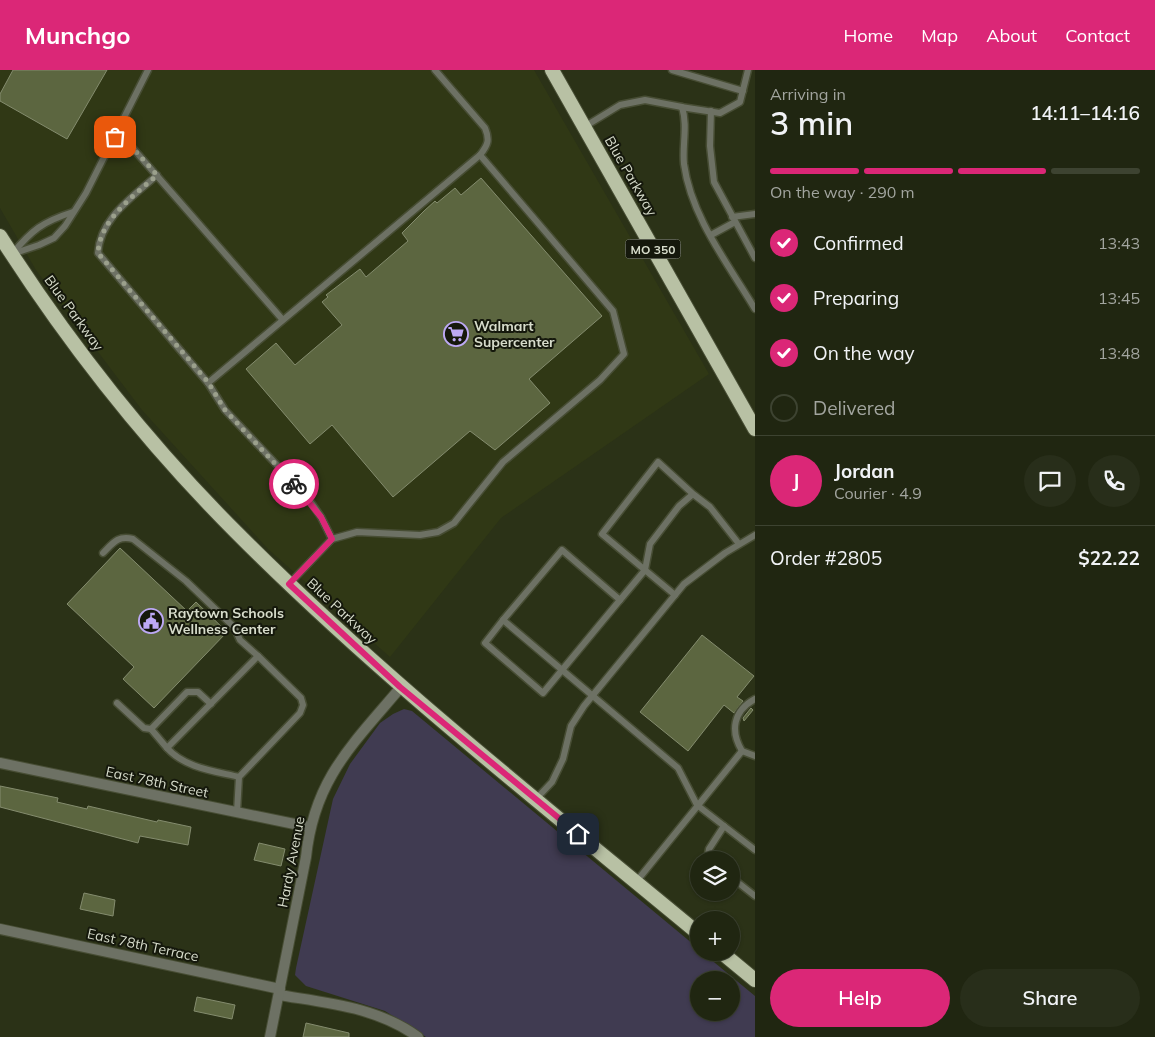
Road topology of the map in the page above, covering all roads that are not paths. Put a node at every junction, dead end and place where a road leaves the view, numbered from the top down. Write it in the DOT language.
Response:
graph roads {
  1 [pos="148,70"];
  2 [pos="435,70"];
  3 [pos="552,70"];
  4 [pos="672,70"];
  5 [pos="748,70"];
  6 [pos="743,91"];
  7 [pos="681,107"];
  8 [pos="710,112"];
  9 [pos="584,127"];
  10 [pos="115,137"];
  11 [pos="480,155"];
  12 [pos="157,175"];
  13 [pos="73,212"];
  14 [pos="755,214"];
  15 [pos="734,219"];
  16 [pos="712,235"];
  17 [pos="0,236"];
  18 [pos="12,254"];
  19 [pos="755,258"];
  20 [pos="755,310"];
  21 [pos="282,319"];
  22 [pos="208,382"];
  23 [pos="755,429"];
  24 [pos="693,494"];
  25 [pos="755,535"];
  26 [pos="332,539"];
  27 [pos="739,544"];
  28 [pos="103,553"];
  29 [pos="645,570"];
  30 [pos="289,584"];
  31 [pos="675,595"];
  32 [pos="620,600"];
  33 [pos="503,620"];
  34 [pos="258,656"];
  35 [pos="562,670"];
  36 [pos="400,687"];
  37 [pos="592,696"];
  38 [pos="755,699"];
  39 [pos="117,703"];
  40 [pos="211,704"];
  41 [pos="151,729"];
  42 [pos="167,748"];
  43 [pos="742,751"];
  44 [pos="755,756"];
  45 [pos="0,763"];
  46 [pos="239,777"];
  47 [pos="536,799"];
  48 [pos="698,805"];
  49 [pos="237,812"];
  50 [pos="724,826"];
  51 [pos="309,827"];
  52 [pos="755,850"];
  53 [pos="709,851"];
  54 [pos="636,882"];
  55 [pos="740,884"];
  56 [pos="755,896"];
  57 [pos="690,927"];
  58 [pos="0,929"];
  59 [pos="732,961"];
  60 [pos="755,980"];
  61 [pos="279,992"];
  62 [pos="270,1037"];
  63 [pos="418,1037"];
  1 -- 10 [label="lane"];
  2 -- 11 [label="lane"];
  3 -- 9 [label="highway, Blue Parkway / MO 350"];
  4 -- 6 [label="lane"];
  5 -- 6 [label="lane"];
  6 -- 8 [label="lane"];
  7 -- 8 [label="lane"];
  7 -- 9 [label="lane"];
  7 -- 16 [label="lane"];
  8 -- 15 [label="lane"];
  9 -- 23 [label="highway, Blue Parkway / MO 350"];
  10 -- 12 [label="lane"];
  10 -- 13 [label="lane"];
  11 -- 21 [label="lane"];
  11 -- 26 [label="lane"];
  12 -- 21 [label="lane"];
  12 -- 22 [label="lane"];
  13 -- 18 [label="lane"];
  13 -- 18 [label="lane"];
  14 -- 15 [label="lane"];
  15 -- 16 [label="lane"];
  15 -- 19 [label="lane"];
  16 -- 20 [label="lane"];
  17 -- 18 [label="highway, Blue Parkway"];
  18 -- 30 [label="highway, Blue Parkway"];
  21 -- 22 [label="lane"];
  22 -- 26 [label="lane"];
  24 -- 27 [label="lane"];
  24 -- 29 [label="lane"];
  24 -- 29 [label="lane"];
  25 -- 27 [label="lane"];
  26 -- 30 [label="lane"];
  27 -- 31 [label="lane"];
  28 -- 34 [label="lane"];
  29 -- 31 [label="lane"];
  29 -- 32 [label="lane"];
  30 -- 36 [label="highway, Blue Parkway"];
  31 -- 37 [label="lane"];
  32 -- 33 [label="lane"];
  32 -- 35 [label="lane"];
  33 -- 35 [label="lane"];
  33 -- 35 [label="lane"];
  34 -- 40 [label="lane"];
  34 -- 46 [label="lane"];
  35 -- 37 [label="lane"];
  36 -- 47 [label="highway, Blue Parkway"];
  36 -- 51 [label="street, Hardy Avenue"];
  37 -- 47 [label="lane"];
  37 -- 48 [label="lane"];
  38 -- 43 [label="lane"];
  39 -- 41 [label="lane"];
  40 -- 41 [label="lane"];
  40 -- 42 [label="lane"];
  41 -- 42 [label="lane"];
  42 -- 46 [label="lane"];
  43 -- 44 [label="lane"];
  43 -- 48 [label="lane"];
  45 -- 49 [label="street, East 78th Street"];
  46 -- 49 [label="lane"];
  47 -- 54 [label="highway, Blue Parkway"];
  48 -- 50 [label="lane"];
  48 -- 54 [label="lane"];
  49 -- 51 [label="street, East 78th Street"];
  50 -- 52 [label="lane"];
  50 -- 53 [label="lane"];
  51 -- 61 [label="street, Hardy Avenue"];
  54 -- 57 [label="highway, Blue Parkway"];
  55 -- 56 [label="lane"];
  58 -- 61 [label="street, East 78th Terrace"];
  59 -- 60 [label="highway"];
  61 -- 62 [label="street, Hardy Avenue"];
  61 -- 63 [label="street, East 78th Terrace"];
}
